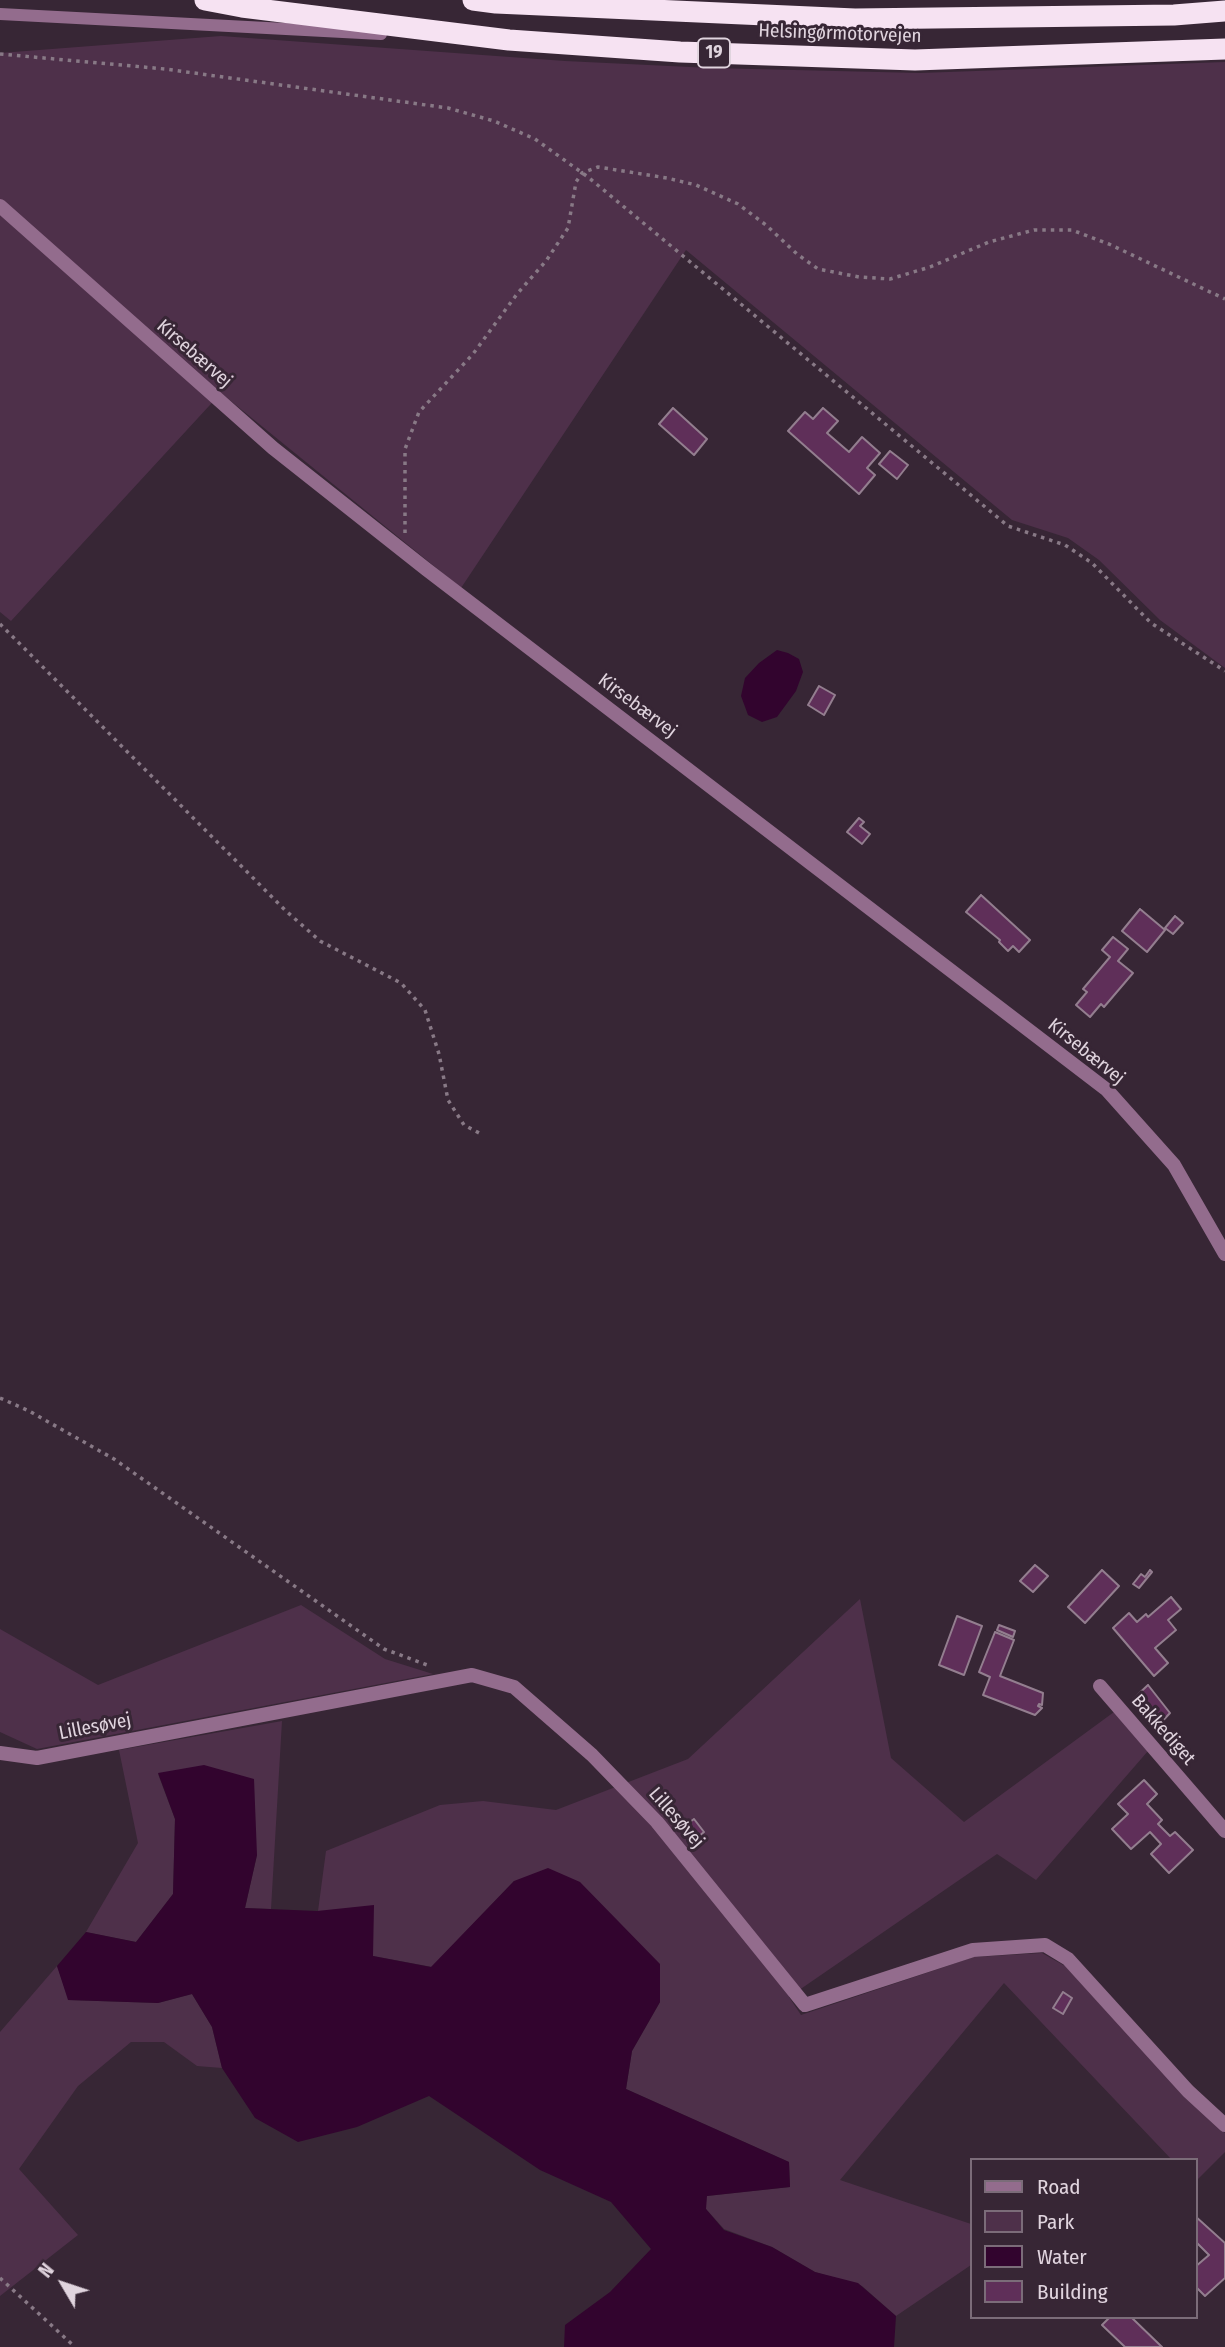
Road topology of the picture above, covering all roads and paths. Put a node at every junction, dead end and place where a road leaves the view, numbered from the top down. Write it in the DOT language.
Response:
graph roads {
  1 [pos="205,0"];
  2 [pos="473,0"];
  3 [pos="610,4"];
  4 [pos="1225,11"];
  5 [pos="0,14"];
  6 [pos="509,40"];
  7 [pos="1225,49"];
  8 [pos="0,54"];
  9 [pos="582,173"];
  10 [pos="0,206"];
  11 [pos="1225,299"];
  12 [pos="405,552"];
  13 [pos="0,624"];
  14 [pos="1225,671"];
  15 [pos="483,1135"];
  16 [pos="1225,1254"];
  17 [pos="0,1398"];
  18 [pos="462,1677"];
  19 [pos="1100,1686"];
  20 [pos="0,1753"];
  21 [pos="1225,1831"];
  22 [pos="1225,2125"];
  23 [pos="0,2278"];
  24 [pos="75,2347"];
  1 -- 6 [label="highway, Helsingørmotorvejen / 19"];
  2 -- 3 [label="highway, Helsingørmotorvejen / 19"];
  3 -- 4 [label="highway, Helsingørmotorvejen / 19"];
  5 -- 6 [label="lane"];
  6 -- 7 [label="highway, Helsingørmotorvejen / 19"];
  8 -- 9 [label="path"];
  9 -- 11 [label="path"];
  9 -- 12 [label="path"];
  9 -- 14 [label="path"];
  10 -- 12 [label="street, Kirsebærvej"];
  12 -- 16 [label="street, Kirsebærvej"];
  13 -- 15 [label="path"];
  17 -- 18 [label="path"];
  18 -- 20 [label="street, Lillesøvej"];
  18 -- 22 [label="street, Lillesøvej"];
  19 -- 21 [label="street, Bakkediget"];
  23 -- 24 [label="path"];
}
